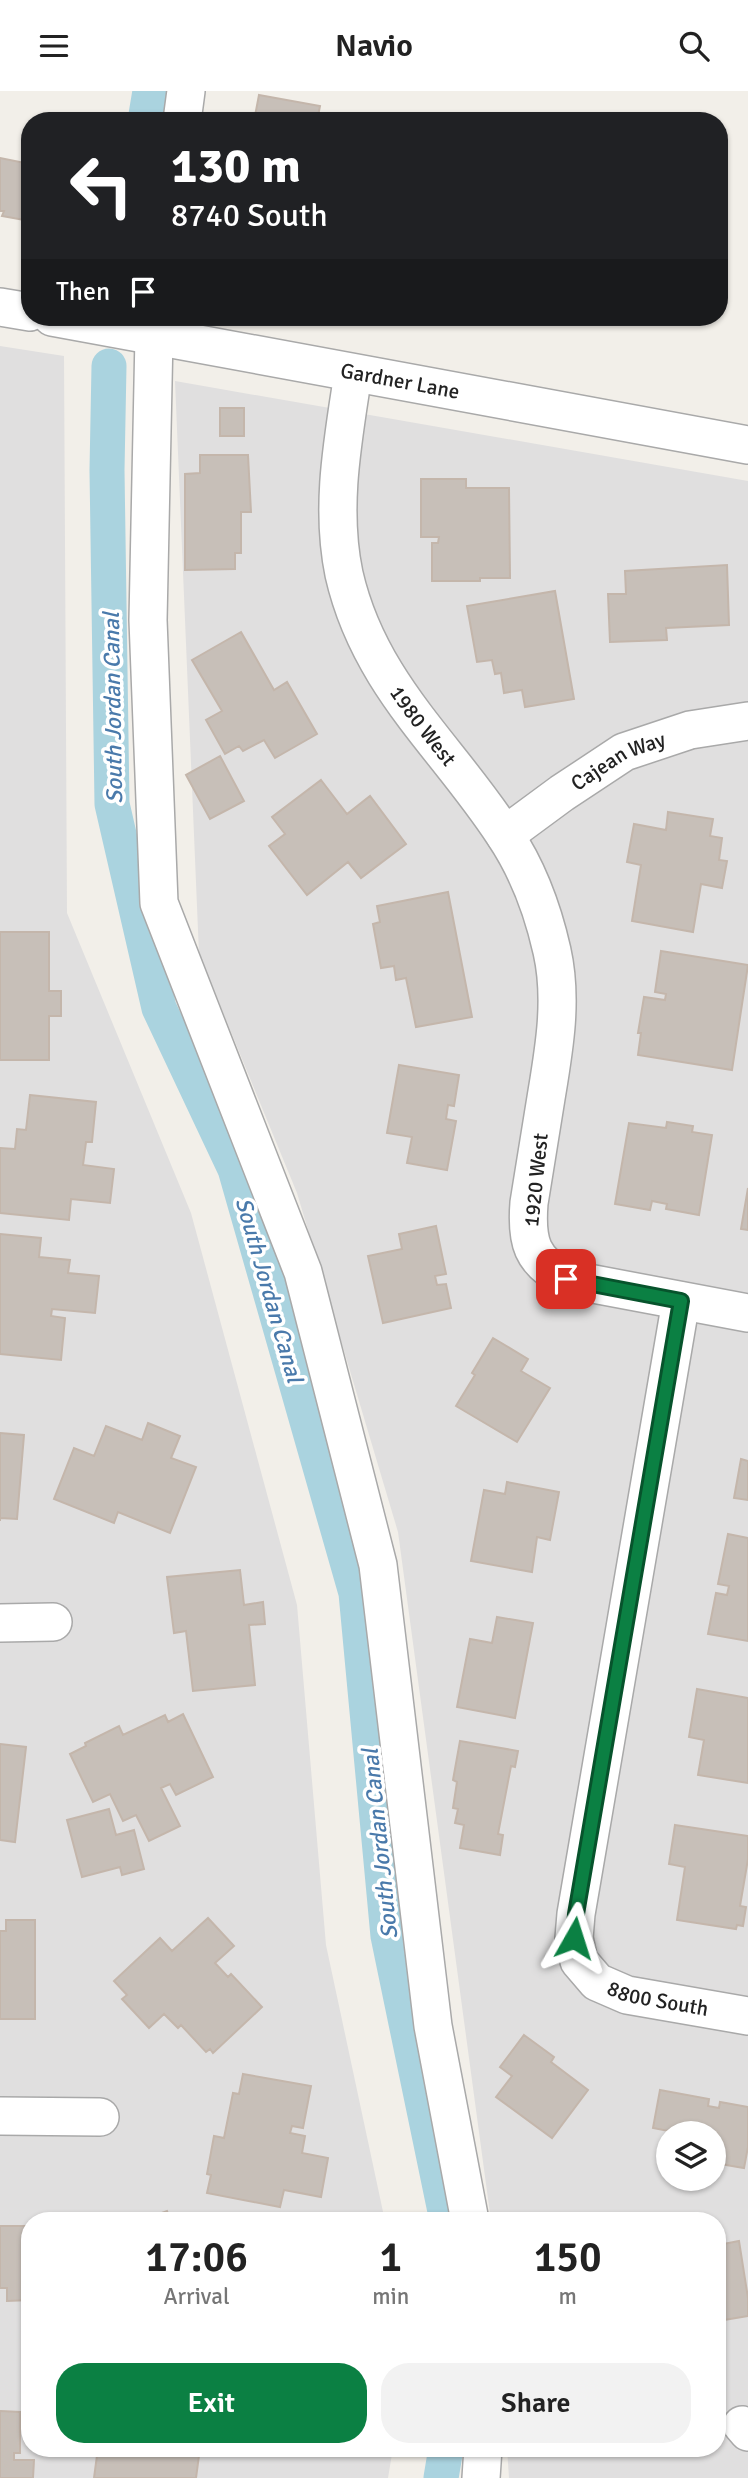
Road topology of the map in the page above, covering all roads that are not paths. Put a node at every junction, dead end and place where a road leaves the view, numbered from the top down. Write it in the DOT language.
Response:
graph roads {
  1 [pos="186,91"];
  2 [pos="183,112"];
  3 [pos="0,307"];
  4 [pos="21,310"];
  5 [pos="155,326"];
  6 [pos="353,374"];
  7 [pos="748,445"];
  8 [pos="748,721"];
  9 [pos="505,835"];
  10 [pos="551,1064"];
  11 [pos="681,1301"];
  12 [pos="748,1313"];
  13 [pos="53,1622"];
  14 [pos="0,1623"];
  15 [pos="748,2016"];
  16 [pos="0,2116"];
  17 [pos="100,2117"];
  18 [pos="468,2212"];
  19 [pos="482,2457"];
  20 [pos="481,2478"];
  1 -- 2 [label="street"];
  3 -- 4 [label="street"];
  5 -- 6 [label="street, Gardner Lane"];
  5 -- 18 [label="street"];
  6 -- 7 [label="street, Gardner Lane"];
  6 -- 9 [label="street, 1980 West"];
  8 -- 9 [label="street, Cajean Way"];
  9 -- 10 [label="street, 1980 West"];
  10 -- 11 [label="street, 1920 West"];
  11 -- 12 [label="street"];
  11 -- 15 [label="street, 8800 South"];
  13 -- 14 [label="street"];
  16 -- 17 [label="street"];
  19 -- 20 [label="street"];
}
